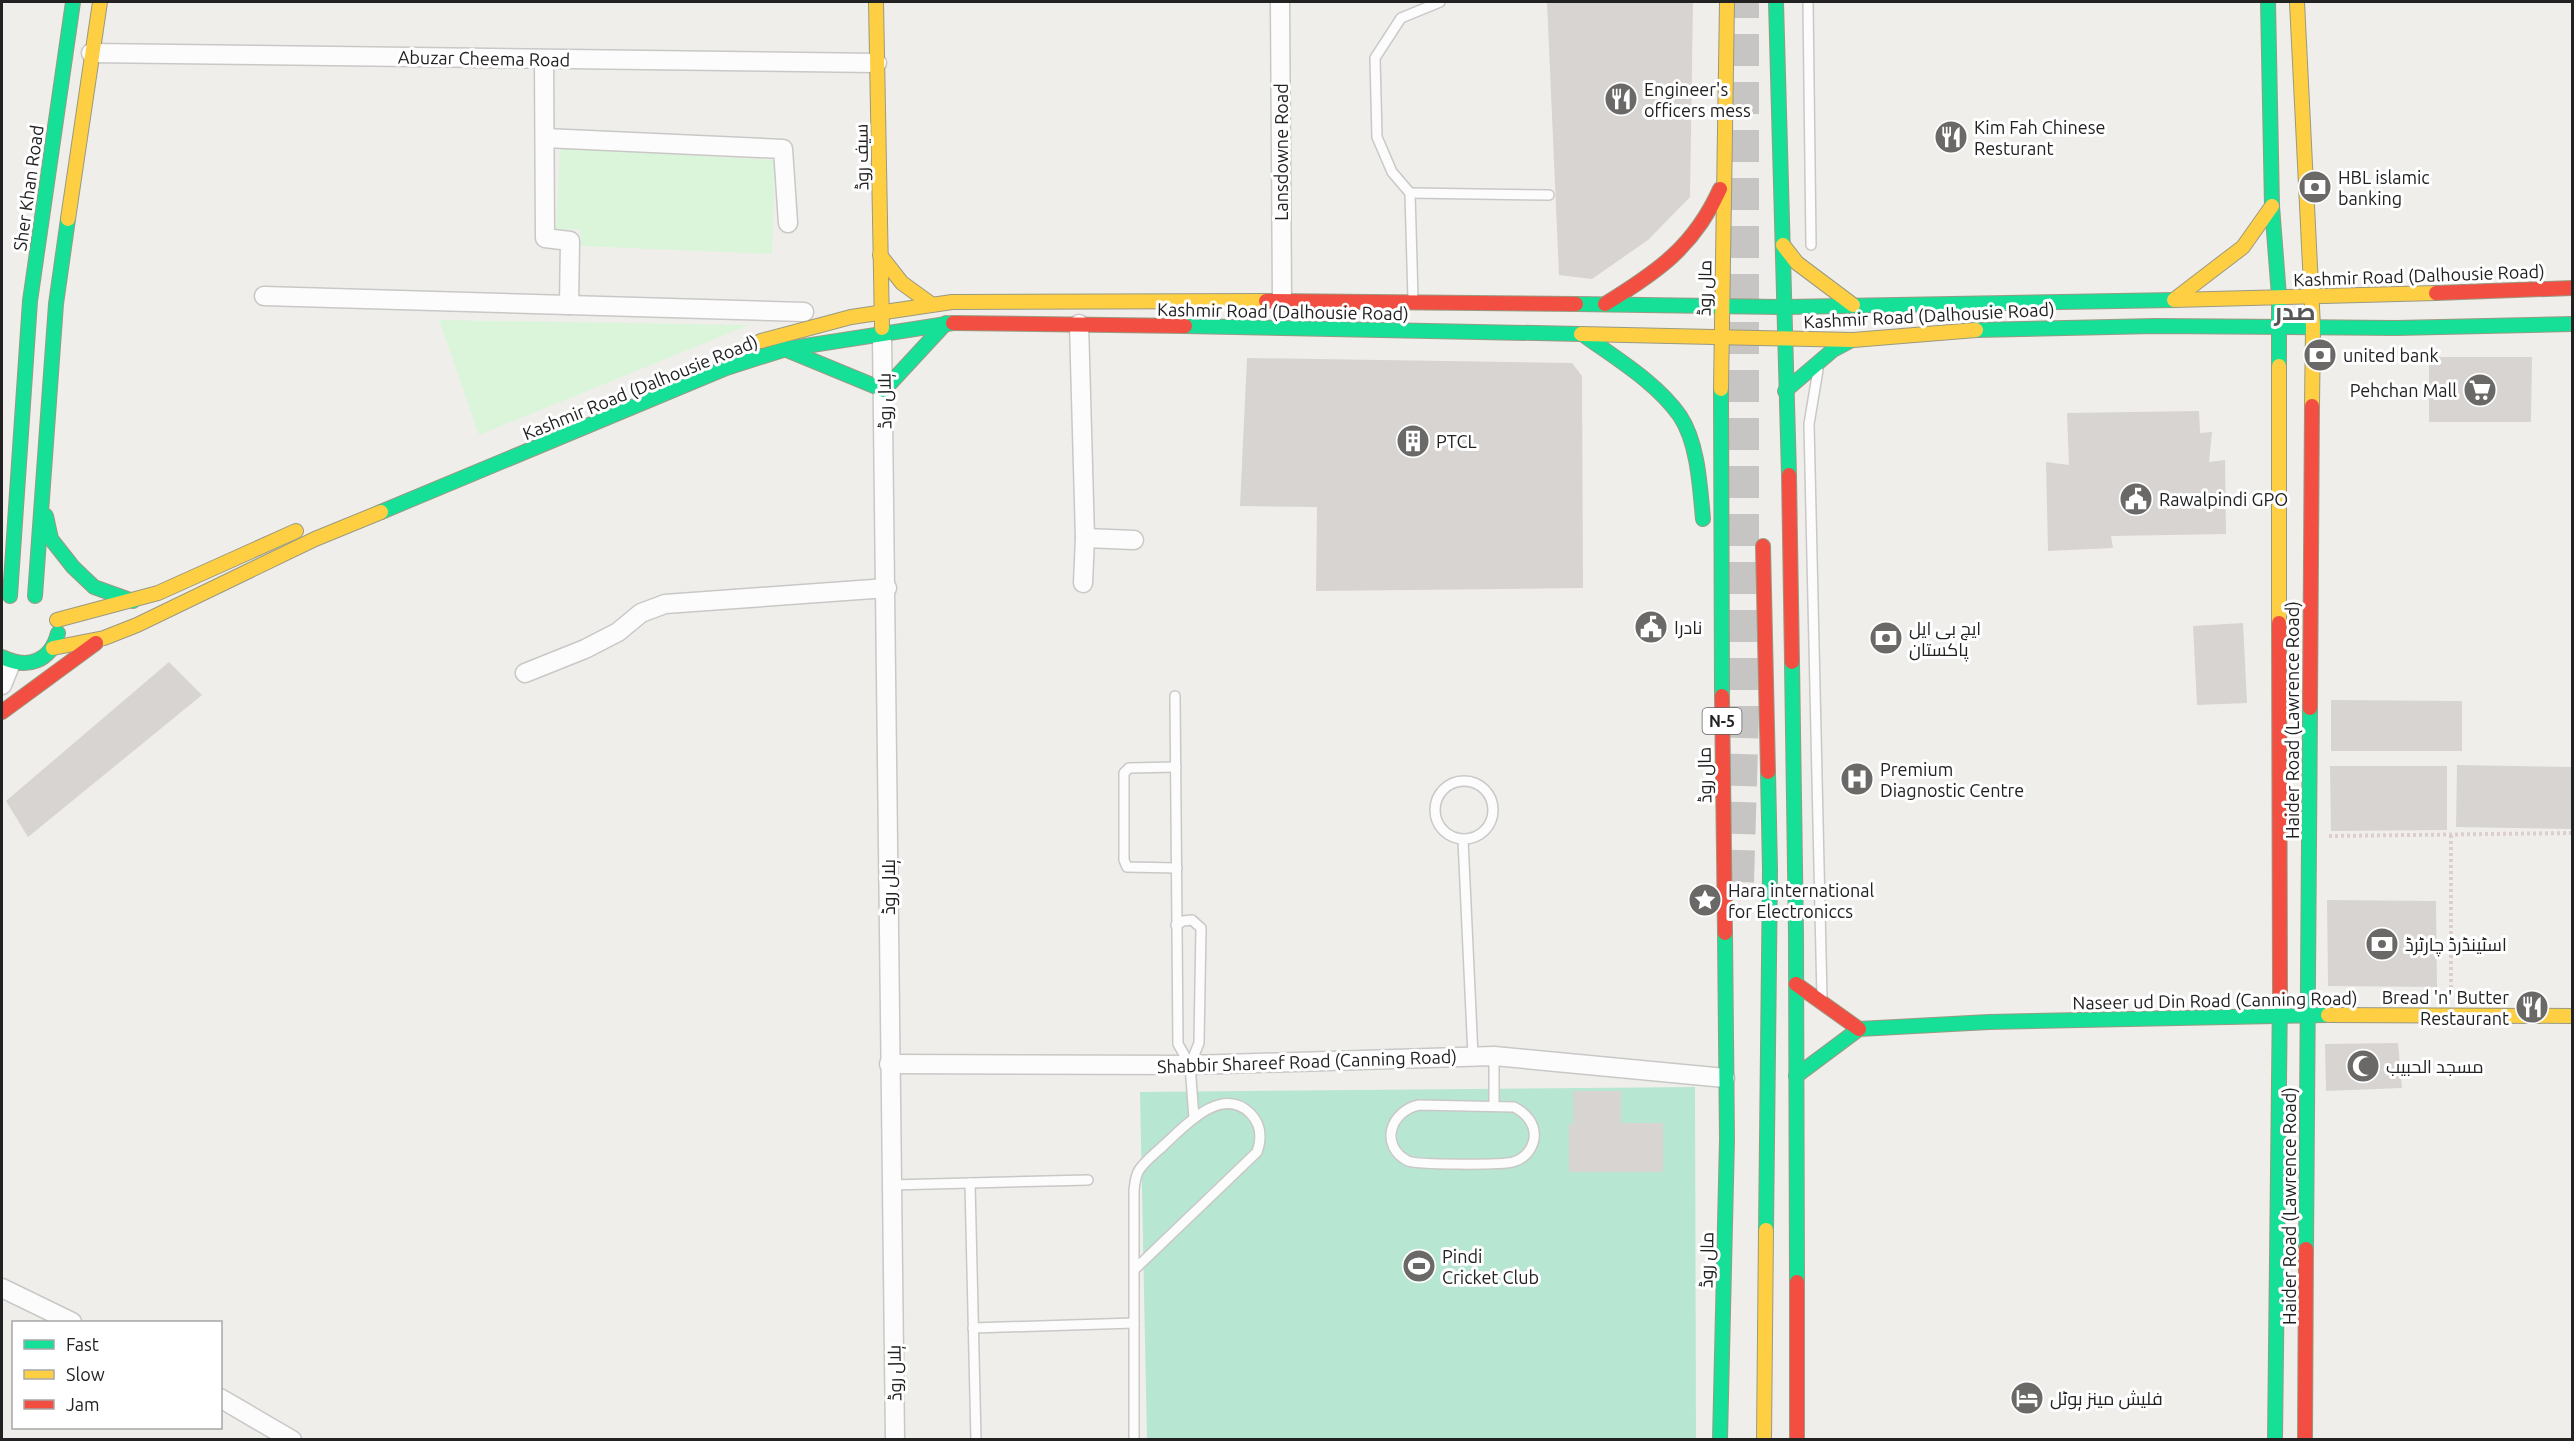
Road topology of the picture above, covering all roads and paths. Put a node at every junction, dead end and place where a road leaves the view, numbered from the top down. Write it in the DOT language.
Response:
graph roads {
  1 [pos="74,2"];
  2 [pos="100,2"];
  3 [pos="876,2"];
  4 [pos="1280,2"];
  5 [pos="1440,2"];
  6 [pos="1727,2"];
  7 [pos="1776,2"];
  8 [pos="1808,2"];
  9 [pos="2268,2"];
  10 [pos="2297,2"];
  11 [pos="91,53"];
  12 [pos="544,59"];
  13 [pos="877,63"];
  14 [pos="544,138"];
  15 [pos="1725,178"];
  16 [pos="1410,193"];
  17 [pos="1549,195"];
  18 [pos="2272,206"];
  19 [pos="788,223"];
  20 [pos="1784,245"];
  21 [pos="1811,245"];
  22 [pos="880,255"];
  23 [pos="2572,288"];
  24 [pos="264,296"];
  25 [pos="2279,296"];
  26 [pos="2312,297"];
  27 [pos="2175,299"];
  28 [pos="1413,301"];
  29 [pos="1282,302"];
  30 [pos="931,304"];
  31 [pos="1605,304"];
  32 [pos="569,305"];
  33 [pos="1852,305"];
  34 [pos="1722,307"];
  35 [pos="1786,308"];
  36 [pos="804,312"];
  37 [pos="881,312"];
  38 [pos="946,323"];
  39 [pos="1079,324"];
  40 [pos="2572,324"];
  41 [pos="2278,327"];
  42 [pos="2313,327"];
  43 [pos="882,334"];
  44 [pos="1585,336"];
  45 [pos="1721,337"];
  46 [pos="1786,340"];
  47 [pos="1852,340"];
  48 [pos="748,345"];
  49 [pos="786,349"];
  50 [pos="1820,360"];
  51 [pos="884,390"];
  52 [pos="1785,392"];
  53 [pos="590,409"];
  54 [pos="19,473"];
  55 [pos="429,477"];
  56 [pos="42,502"];
  57 [pos="2,505"];
  58 [pos="309,525"];
  59 [pos="1705,535"];
  60 [pos="1085,538"];
  61 [pos="1134,540"];
  62 [pos="1763,546"];
  63 [pos="1707,557"];
  64 [pos="1083,583"];
  65 [pos="887,588"];
  66 [pos="35,596"];
  67 [pos="6,599"];
  68 [pos="133,602"];
  69 [pos="1721,617"];
  70 [pos="57,620"];
  71 [pos="104,638"];
  72 [pos="53,648"];
  73 [pos="6,660"];
  74 [pos="525,673"];
  75 [pos="2,685"];
  76 [pos="1175,696"];
  77 [pos="2,712"];
  78 [pos="1176,767"];
  79 [pos="2572,833"];
  80 [pos="2451,834"];
  81 [pos="2310,836"];
  82 [pos="1463,840"];
  83 [pos="1177,868"];
  84 [pos="1176,925"];
  85 [pos="1796,984"];
  86 [pos="1822,1003"];
  87 [pos="2280,1015"];
  88 [pos="2308,1016"];
  89 [pos="2451,1016"];
  90 [pos="2572,1016"];
  91 [pos="1859,1029"];
  92 [pos="1473,1056"];
  93 [pos="1494,1056"];
  94 [pos="889,1064"];
  95 [pos="1190,1065"];
  96 [pos="1796,1076"];
  97 [pos="1725,1078"];
  98 [pos="1494,1104"];
  99 [pos="1194,1118"];
  100 [pos="1088,1180"];
  101 [pos="970,1183"];
  102 [pos="891,1185"];
  103 [pos="1134,1270"];
  104 [pos="2,1288"];
  105 [pos="68,1321"];
  106 [pos="1134,1323"];
  107 [pos="973,1328"];
  108 [pos="222,1399"];
  109 [pos="292,1440"];
  110 [pos="895,1440"];
  111 [pos="976,1440"];
  112 [pos="1134,1440"];
  113 [pos="1720,1440"];
  114 [pos="1764,1440"];
  115 [pos="1797,1440"];
  116 [pos="2276,1440"];
  117 [pos="2305,1440"];
  1 -- 54 [label="main road, Sher Khan Road"];
  2 -- 11 [label="main road"];
  3 -- 13 [label="main road, سیف روڈ"];
  4 -- 29 [label="street, Lansdowne Road"];
  5 -- 16 [label="lane"];
  6 -- 15 [label="main road, مال روڈ / N-5"];
  7 -- 20 [label="main road"];
  8 -- 21 [label="lane"];
  9 -- 18 [label="main road"];
  10 -- 26 [label="main road, Haider Road (Lawrence Road)"];
  11 -- 12 [label="street, Abuzar Cheema Road"];
  11 -- 56 [label="main road"];
  12 -- 13 [label="street, Abuzar Cheema Road"];
  12 -- 14 [label="street"];
  13 -- 22 [label="main road, سیف روڈ"];
  14 -- 19 [label="street"];
  14 -- 32 [label="street"];
  15 -- 31 [label="main road"];
  15 -- 34 [label="main road, مال روڈ / N-5"];
  16 -- 17 [label="lane"];
  16 -- 28 [label="lane"];
  18 -- 25 [label="main road"];
  18 -- 27 [label="main road"];
  20 -- 33 [label="main road"];
  20 -- 35 [label="main road"];
  22 -- 30 [label="main road"];
  22 -- 37 [label="main road, سیف روڈ"];
  23 -- 26 [label="main road, Kashmir Road (Dalhousie Road)"];
  24 -- 32 [label="street"];
  25 -- 26 [label="main road, Kashmir Road (Dalhousie Road)"];
  25 -- 27 [label="main road, Kashmir Road (Dalhousie Road)"];
  25 -- 41 [label="main road"];
  26 -- 42 [label="main road, Haider Road (Lawrence Road)"];
  27 -- 33 [label="main road, Kashmir Road (Dalhousie Road)"];
  28 -- 29 [label="main road, Kashmir Road (Dalhousie Road)"];
  28 -- 31 [label="main road, Kashmir Road (Dalhousie Road)"];
  29 -- 30 [label="main road, Kashmir Road (Dalhousie Road)"];
  30 -- 37 [label="main road, Kashmir Road (Dalhousie Road)"];
  31 -- 34 [label="main road, Kashmir Road (Dalhousie Road)"];
  32 -- 36 [label="street"];
  33 -- 35 [label="main road, Kashmir Road (Dalhousie Road)"];
  34 -- 35 [label="main road, Kashmir Road (Dalhousie Road)"];
  34 -- 45 [label="main road, مال روڈ / N-5"];
  35 -- 46 [label="main road"];
  37 -- 43 [label="main road, سیف روڈ"];
  37 -- 48 [label="main road, Kashmir Road (Dalhousie Road)"];
  38 -- 39 [label="main road, Kashmir Road (Dalhousie Road)"];
  38 -- 43 [label="main road, Kashmir Road (Dalhousie Road)"];
  38 -- 51 [label="main road"];
  39 -- 44 [label="main road, Kashmir Road (Dalhousie Road)"];
  39 -- 60 [label="street"];
  40 -- 42 [label="main road, Kashmir Road (Dalhousie Road)"];
  41 -- 42 [label="main road, Kashmir Road (Dalhousie Road)"];
  41 -- 47 [label="main road, Kashmir Road (Dalhousie Road)"];
  41 -- 87 [label="main road"];
  42 -- 81 [label="main road, Haider Road (Lawrence Road)"];
  43 -- 49 [label="main road, Kashmir Road (Dalhousie Road)"];
  43 -- 51 [label="street, ہلال روڈ"];
  44 -- 45 [label="main road, Kashmir Road (Dalhousie Road)"];
  44 -- 59 [label="main road"];
  45 -- 46 [label="main road, Kashmir Road (Dalhousie Road)"];
  45 -- 69 [label="main road, مال روڈ / N-5"];
  46 -- 47 [label="main road, Kashmir Road (Dalhousie Road)"];
  46 -- 52 [label="main road"];
  47 -- 50 [label="main road"];
  49 -- 51 [label="main road"];
  49 -- 71 [label="main road, Kashmir Road (Dalhousie Road)"];
  50 -- 52 [label="main road"];
  50 -- 86 [label="lane"];
  51 -- 65 [label="street, ہلال روڈ"];
  52 -- 85 [label="main road"];
  53 -- 55 [label="main road, Kashmir Road (Dalhousie Road)"];
  54 -- 57 [label="main road"];
  54 -- 67 [label="main road, Sher Khan Road"];
  56 -- 66 [label="main road"];
  56 -- 68 [label="main road"];
  58 -- 68 [label="main road"];
  60 -- 61 [label="street"];
  60 -- 64 [label="street"];
  62 -- 114 [label="main road, N-5"];
  63 -- 69 [label="main road"];
  65 -- 74 [label="street"];
  65 -- 94 [label="street, ہلال روڈ"];
  66 -- 67 [label="main road"];
  66 -- 70 [label="main road"];
  68 -- 70 [label="main road"];
  69 -- 97 [label="main road, مال روڈ / N-5"];
  70 -- 72 [label="main road"];
  71 -- 72 [label="main road, Kashmir Road (Dalhousie Road)"];
  71 -- 77 [label="main road"];
  72 -- 73 [label="main road"];
  73 -- 75 [label="street"];
  76 -- 78 [label="lane"];
  78 -- 83 [label="lane"];
  78 -- 83 [label="lane"];
  79 -- 80 [label="path"];
  80 -- 81 [label="path"];
  80 -- 89 [label="path"];
  81 -- 88 [label="main road, Haider Road (Lawrence Road)"];
  82 -- 82 [label="lane"];
  82 -- 92 [label="lane"];
  83 -- 84 [label="lane"];
  84 -- 95 [label="lane"];
  84 -- 95 [label="lane"];
  85 -- 86 [label="main road"];
  85 -- 96 [label="main road"];
  86 -- 91 [label="main road"];
  87 -- 88 [label="main road, Naseer ud Din Road (Canning Road)"];
  87 -- 91 [label="main road, Naseer ud Din Road (Canning Road)"];
  87 -- 116 [label="main road"];
  88 -- 89 [label="main road, Naseer ud Din Road (Canning Road)"];
  88 -- 117 [label="main road, Haider Road (Lawrence Road)"];
  89 -- 90 [label="main road, Naseer ud Din Road (Canning Road)"];
  91 -- 96 [label="main road"];
  92 -- 93 [label="street, Shabbir Shareef Road (Canning Road)"];
  92 -- 95 [label="street, Shabbir Shareef Road (Canning Road)"];
  93 -- 97 [label="street, Shabbir Shareef Road (Canning Road)"];
  93 -- 98 [label="lane"];
  94 -- 95 [label="street, Shabbir Shareef Road (Canning Road)"];
  94 -- 102 [label="street, ہلال روڈ"];
  95 -- 99 [label="lane"];
  96 -- 115 [label="main road"];
  97 -- 113 [label="main road, مال روڈ / N-5"];
  98 -- 98 [label="lane"];
  99 -- 103 [label="lane"];
  99 -- 103 [label="lane"];
  100 -- 101 [label="lane"];
  101 -- 102 [label="lane"];
  101 -- 107 [label="lane"];
  102 -- 110 [label="street, ہلال روڈ"];
  103 -- 106 [label="lane"];
  104 -- 105 [label="street"];
  106 -- 107 [label="lane"];
  106 -- 112 [label="lane"];
  107 -- 111 [label="lane"];
  108 -- 109 [label="street"];
}
